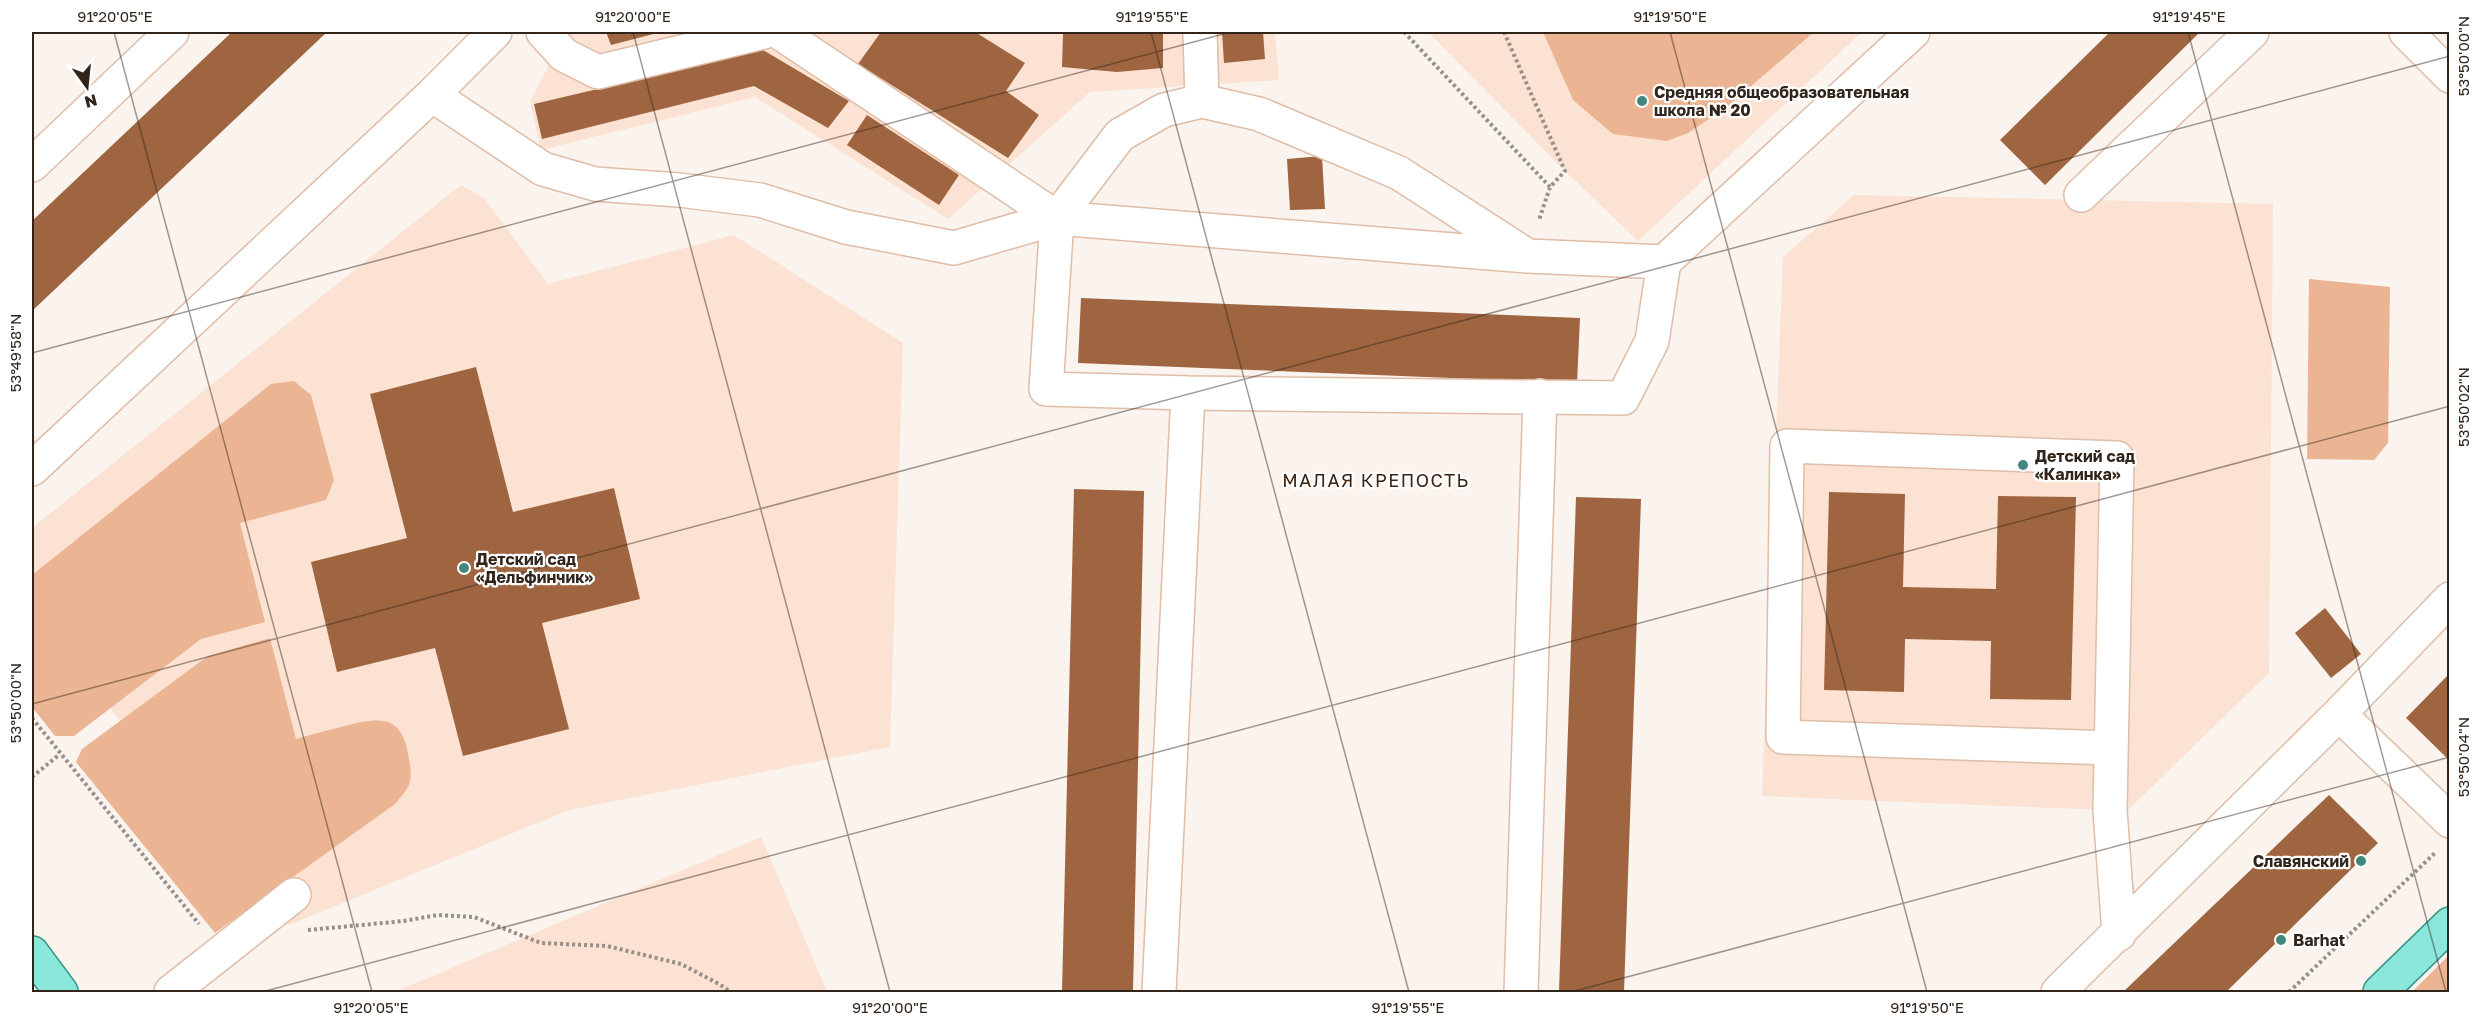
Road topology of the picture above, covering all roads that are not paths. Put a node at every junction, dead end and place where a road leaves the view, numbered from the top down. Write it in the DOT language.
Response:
graph roads {
  1 [pos="172,32"];
  2 [pos="495,32"];
  3 [pos="543,32"];
  4 [pos="765,32"];
  5 [pos="779,32"];
  6 [pos="1200,32"];
  7 [pos="1913,32"];
  8 [pos="2252,32"];
  9 [pos="2406,32"];
  10 [pos="2450,76"];
  11 [pos="432,95"];
  12 [pos="1202,101"];
  13 [pos="32,165"];
  14 [pos="2081,195"];
  15 [pos="1056,218"];
  16 [pos="1528,256"];
  17 [pos="1664,262"];
  18 [pos="1188,393"];
  19 [pos="1540,396"];
  20 [pos="32,469"];
  21 [pos="2450,598"];
  22 [pos="2339,714"];
  23 [pos="2110,748"];
  24 [pos="2445,834"];
  25 [pos="294,895"];
  26 [pos="2450,924"];
  27 [pos="2119,934"];
  28 [pos="32,953"];
  29 [pos="61,993"];
  30 [pos="171,993"];
  31 [pos="1159,993"];
  32 [pos="1521,993"];
  33 [pos="2058,993"];
  34 [pos="2380,993"];
  1 -- 13 [label="lane"];
  2 -- 11 [label="lane"];
  3 -- 4 [label="lane"];
  5 -- 15 [label="lane"];
  6 -- 12 [label="lane"];
  7 -- 17 [label="lane"];
  8 -- 14 [label="lane"];
  9 -- 10 [label="lane"];
  11 -- 15 [label="lane"];
  11 -- 20 [label="lane"];
  12 -- 15 [label="lane"];
  12 -- 16 [label="lane"];
  15 -- 16 [label="lane"];
  15 -- 18 [label="lane"];
  16 -- 17 [label="lane"];
  17 -- 19 [label="lane"];
  18 -- 19 [label="lane"];
  18 -- 31 [label="lane"];
  19 -- 32 [label="lane"];
  21 -- 22 [label="lane"];
  22 -- 24 [label="lane"];
  22 -- 27 [label="lane"];
  23 -- 23 [label="lane"];
  23 -- 27 [label="lane"];
  25 -- 30 [label="lane"];
  26 -- 34 [label="main road"];
  27 -- 33 [label="lane"];
  28 -- 29 [label="main road"];
}
